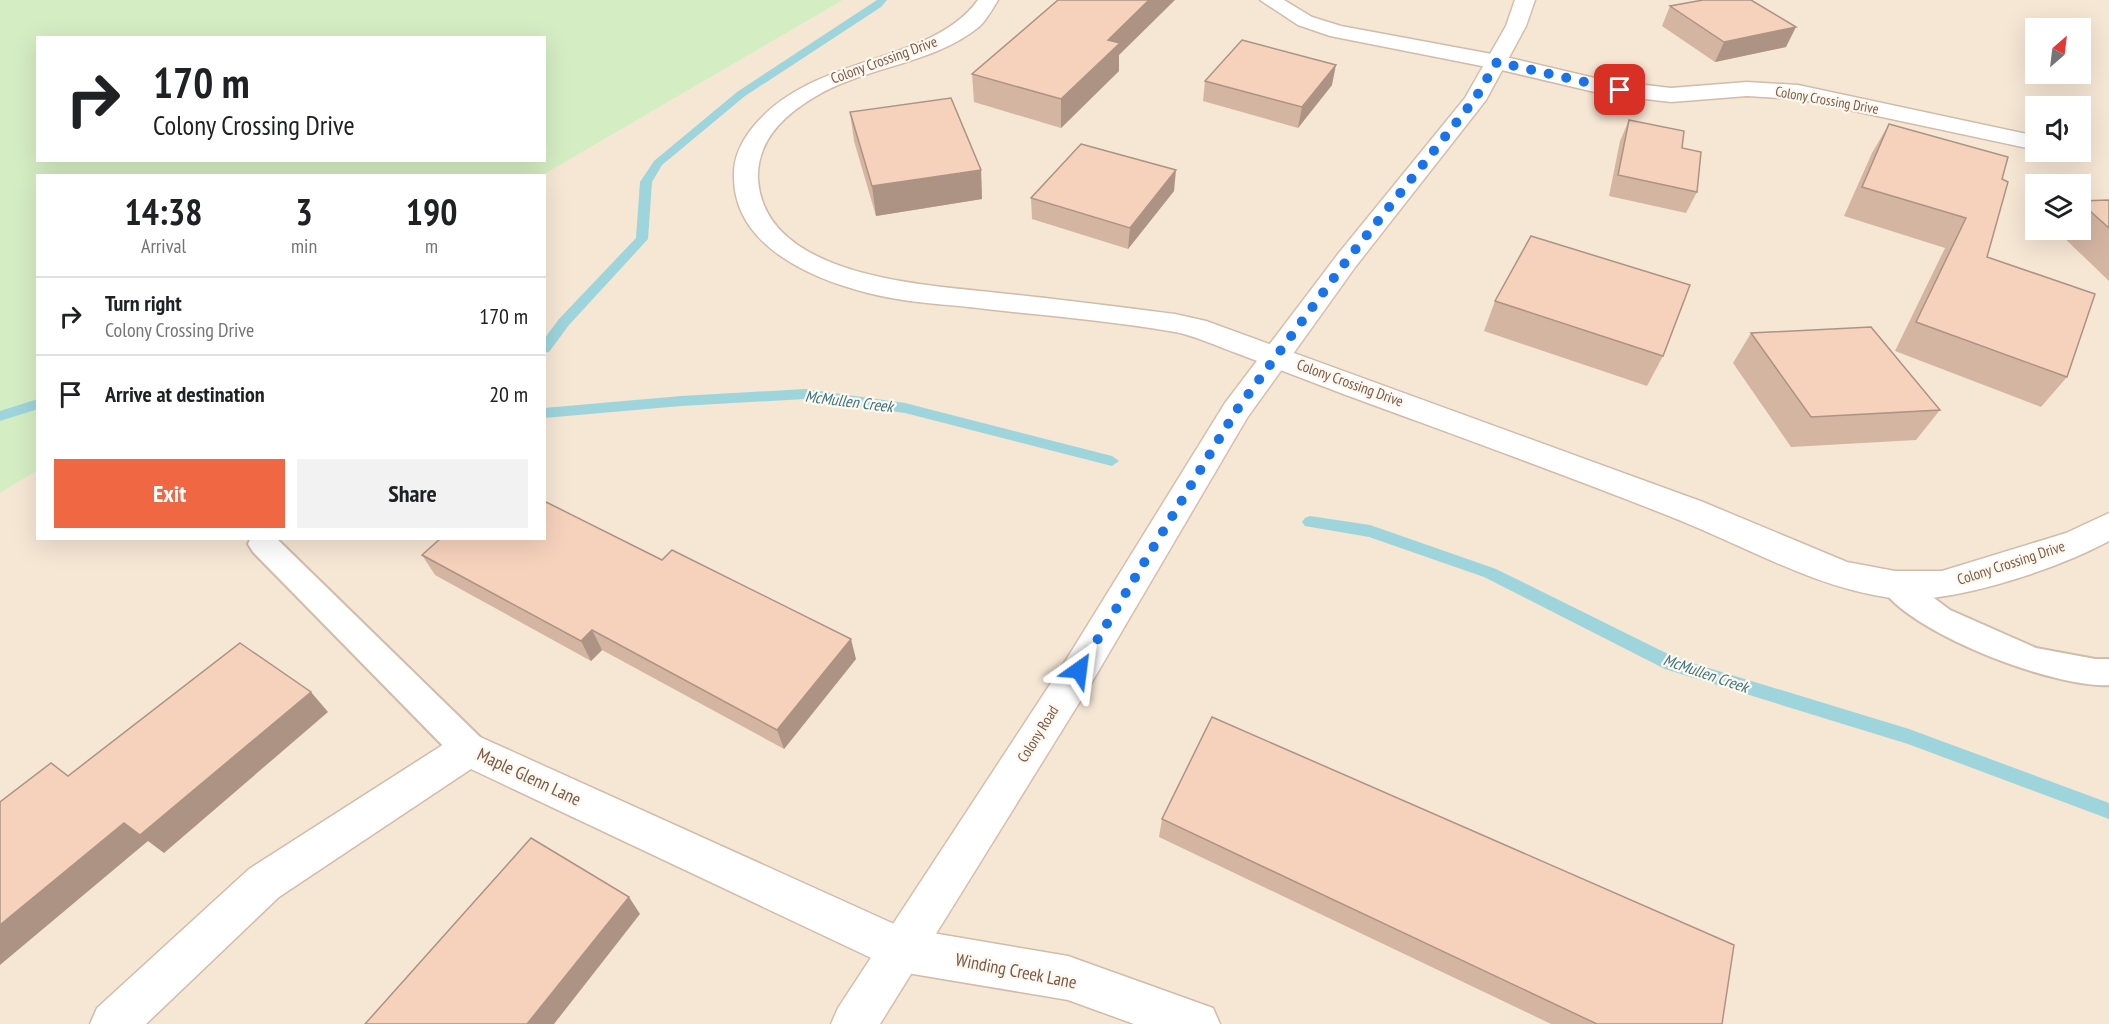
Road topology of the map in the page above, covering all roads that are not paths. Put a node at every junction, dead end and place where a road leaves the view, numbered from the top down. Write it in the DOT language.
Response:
graph roads {
  1 [pos="988,0"];
  2 [pos="1270,0"];
  3 [pos="1525,0"];
  4 [pos="1497,62"];
  5 [pos="2025,141"];
  6 [pos="1275,356"];
  7 [pos="2109,526"];
  8 [pos="263,544"];
  9 [pos="1895,585"];
  10 [pos="2109,672"];
  11 [pos="470,749"];
  12 [pos="901,950"];
  13 [pos="113,1024"];
  14 [pos="854,1024"];
  15 [pos="1197,1024"];
  1 -- 6 [label="street, Colony Crossing Drive"];
  2 -- 4 [label="street, Colony Crossing Drive"];
  3 -- 4 [label="street, Colony Road"];
  4 -- 5 [label="street, Colony Crossing Drive"];
  4 -- 6 [label="street, Colony Road"];
  6 -- 9 [label="street, Colony Crossing Drive"];
  6 -- 12 [label="street, Colony Road"];
  7 -- 9 [label="street, Colony Crossing Drive"];
  8 -- 11 [label="lane"];
  9 -- 10 [label="lane"];
  11 -- 12 [label="street, Maple Glenn Lane"];
  11 -- 13 [label="street, Maple Glenn Lane"];
  12 -- 14 [label="street, Colony Road"];
  12 -- 15 [label="street, Winding Creek Lane"];
}
